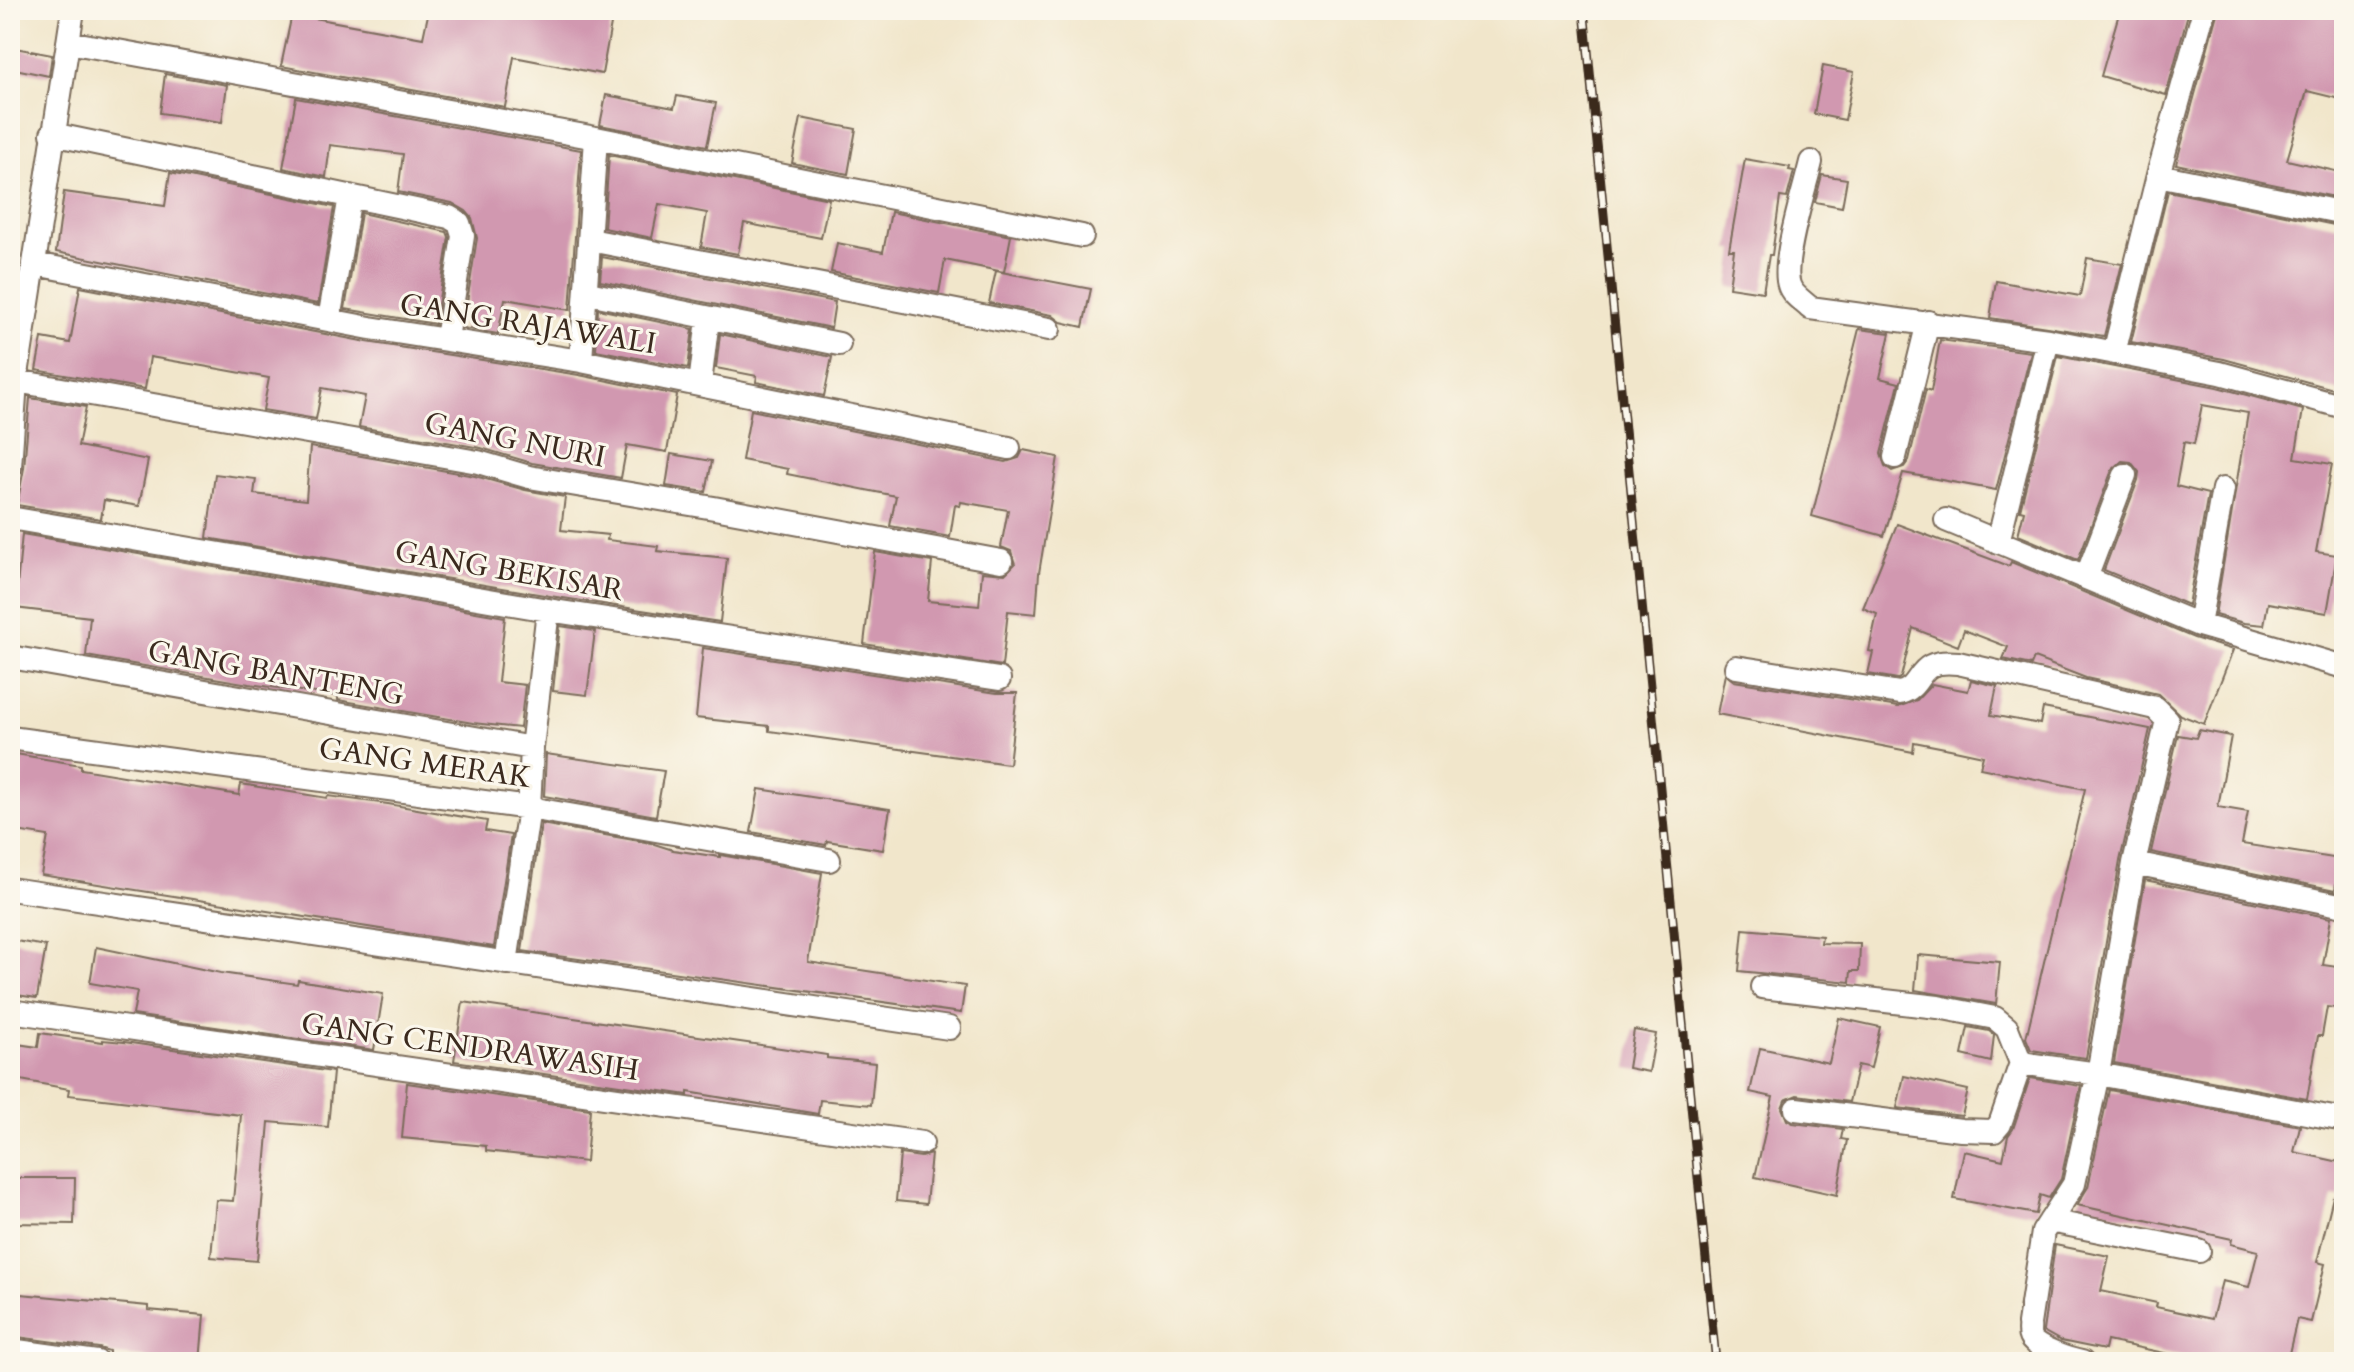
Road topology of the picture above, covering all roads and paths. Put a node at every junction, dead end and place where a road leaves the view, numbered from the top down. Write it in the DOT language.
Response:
graph roads {
  1 [pos="73,10"];
  2 [pos="2200,11"];
  3 [pos="68,42"];
  4 [pos="52,134"];
  5 [pos="596,138"];
  6 [pos="1811,162"];
  7 [pos="2158,175"];
  8 [pos="350,196"];
  9 [pos="2344,213"];
  10 [pos="1082,236"];
  11 [pos="590,240"];
  12 [pos="35,264"];
  13 [pos="588,293"];
  14 [pos="708,319"];
  15 [pos="329,320"];
  16 [pos="1928,322"];
  17 [pos="1049,329"];
  18 [pos="447,339"];
  19 [pos="2048,340"];
  20 [pos="839,344"];
  21 [pos="2114,353"];
  22 [pos="581,361"];
  23 [pos="16,381"];
  24 [pos="700,384"];
  25 [pos="2344,407"];
  26 [pos="1009,448"];
  27 [pos="1895,457"];
  28 [pos="10,467"];
  29 [pos="2125,475"];
  30 [pos="2223,489"];
  31 [pos="10,518"];
  32 [pos="1946,520"];
  33 [pos="1998,542"];
  34 [pos="1001,561"];
  35 [pos="2086,578"];
  36 [pos="548,610"];
  37 [pos="2199,625"];
  38 [pos="10,657"];
  39 [pos="1736,667"];
  40 [pos="2344,667"];
  41 [pos="999,679"];
  42 [pos="10,738"];
  43 [pos="532,748"];
  44 [pos="529,808"];
  45 [pos="829,860"];
  46 [pos="2134,863"];
  47 [pos="10,889"];
  48 [pos="2344,906"];
  49 [pos="506,963"];
  50 [pos="1762,987"];
  51 [pos="10,1011"];
  52 [pos="949,1028"];
  53 [pos="2021,1063"];
  54 [pos="2098,1074"];
  55 [pos="1796,1109"];
  56 [pos="2344,1120"];
  57 [pos="922,1143"];
  58 [pos="2050,1221"];
  59 [pos="2199,1251"];
  60 [pos="10,1350"];
  61 [pos="97,1362"];
  62 [pos="2082,1362"];
  1 -- 3 [label="street"];
  2 -- 7 [label="street"];
  3 -- 4 [label="street"];
  3 -- 5 [label="street"];
  4 -- 8 [label="street"];
  4 -- 12 [label="street"];
  5 -- 10 [label="street"];
  5 -- 11 [label="street"];
  6 -- 16 [label="street"];
  7 -- 9 [label="street"];
  7 -- 21 [label="street"];
  8 -- 15 [label="street"];
  8 -- 18 [label="street"];
  11 -- 13 [label="street"];
  11 -- 17 [label="street"];
  12 -- 15 [label="street, GANG RAJAWALI"];
  12 -- 23 [label="street"];
  13 -- 14 [label="street"];
  13 -- 22 [label="street"];
  14 -- 20 [label="street"];
  14 -- 24 [label="street"];
  15 -- 18 [label="street, GANG RAJAWALI"];
  16 -- 19 [label="street"];
  16 -- 27 [label="street"];
  18 -- 22 [label="street, GANG RAJAWALI"];
  19 -- 21 [label="street"];
  19 -- 33 [label="street"];
  21 -- 25 [label="street"];
  22 -- 24 [label="street, GANG RAJAWALI"];
  23 -- 28 [label="street"];
  23 -- 34 [label="street, GANG NURI"];
  24 -- 26 [label="street, GANG RAJAWALI"];
  29 -- 35 [label="street"];
  30 -- 37 [label="street"];
  31 -- 36 [label="street, GANG BEKISAR"];
  32 -- 33 [label="street"];
  33 -- 35 [label="street"];
  35 -- 37 [label="street"];
  36 -- 41 [label="street, GANG BEKISAR"];
  36 -- 43 [label="street"];
  37 -- 40 [label="street"];
  38 -- 43 [label="street, GANG BANTENG"];
  39 -- 46 [label="street"];
  42 -- 44 [label="street, GANG MERAK"];
  43 -- 44 [label="street"];
  44 -- 45 [label="street, GANG MERAK"];
  44 -- 49 [label="street"];
  46 -- 48 [label="street"];
  46 -- 54 [label="street"];
  47 -- 49 [label="street"];
  49 -- 52 [label="street"];
  50 -- 53 [label="street"];
  51 -- 57 [label="street, GANG CENDRAWASIH"];
  53 -- 54 [label="street"];
  53 -- 55 [label="street"];
  54 -- 56 [label="street"];
  54 -- 58 [label="street"];
  58 -- 59 [label="street"];
  58 -- 62 [label="street"];
  60 -- 61 [label="street"];
}
